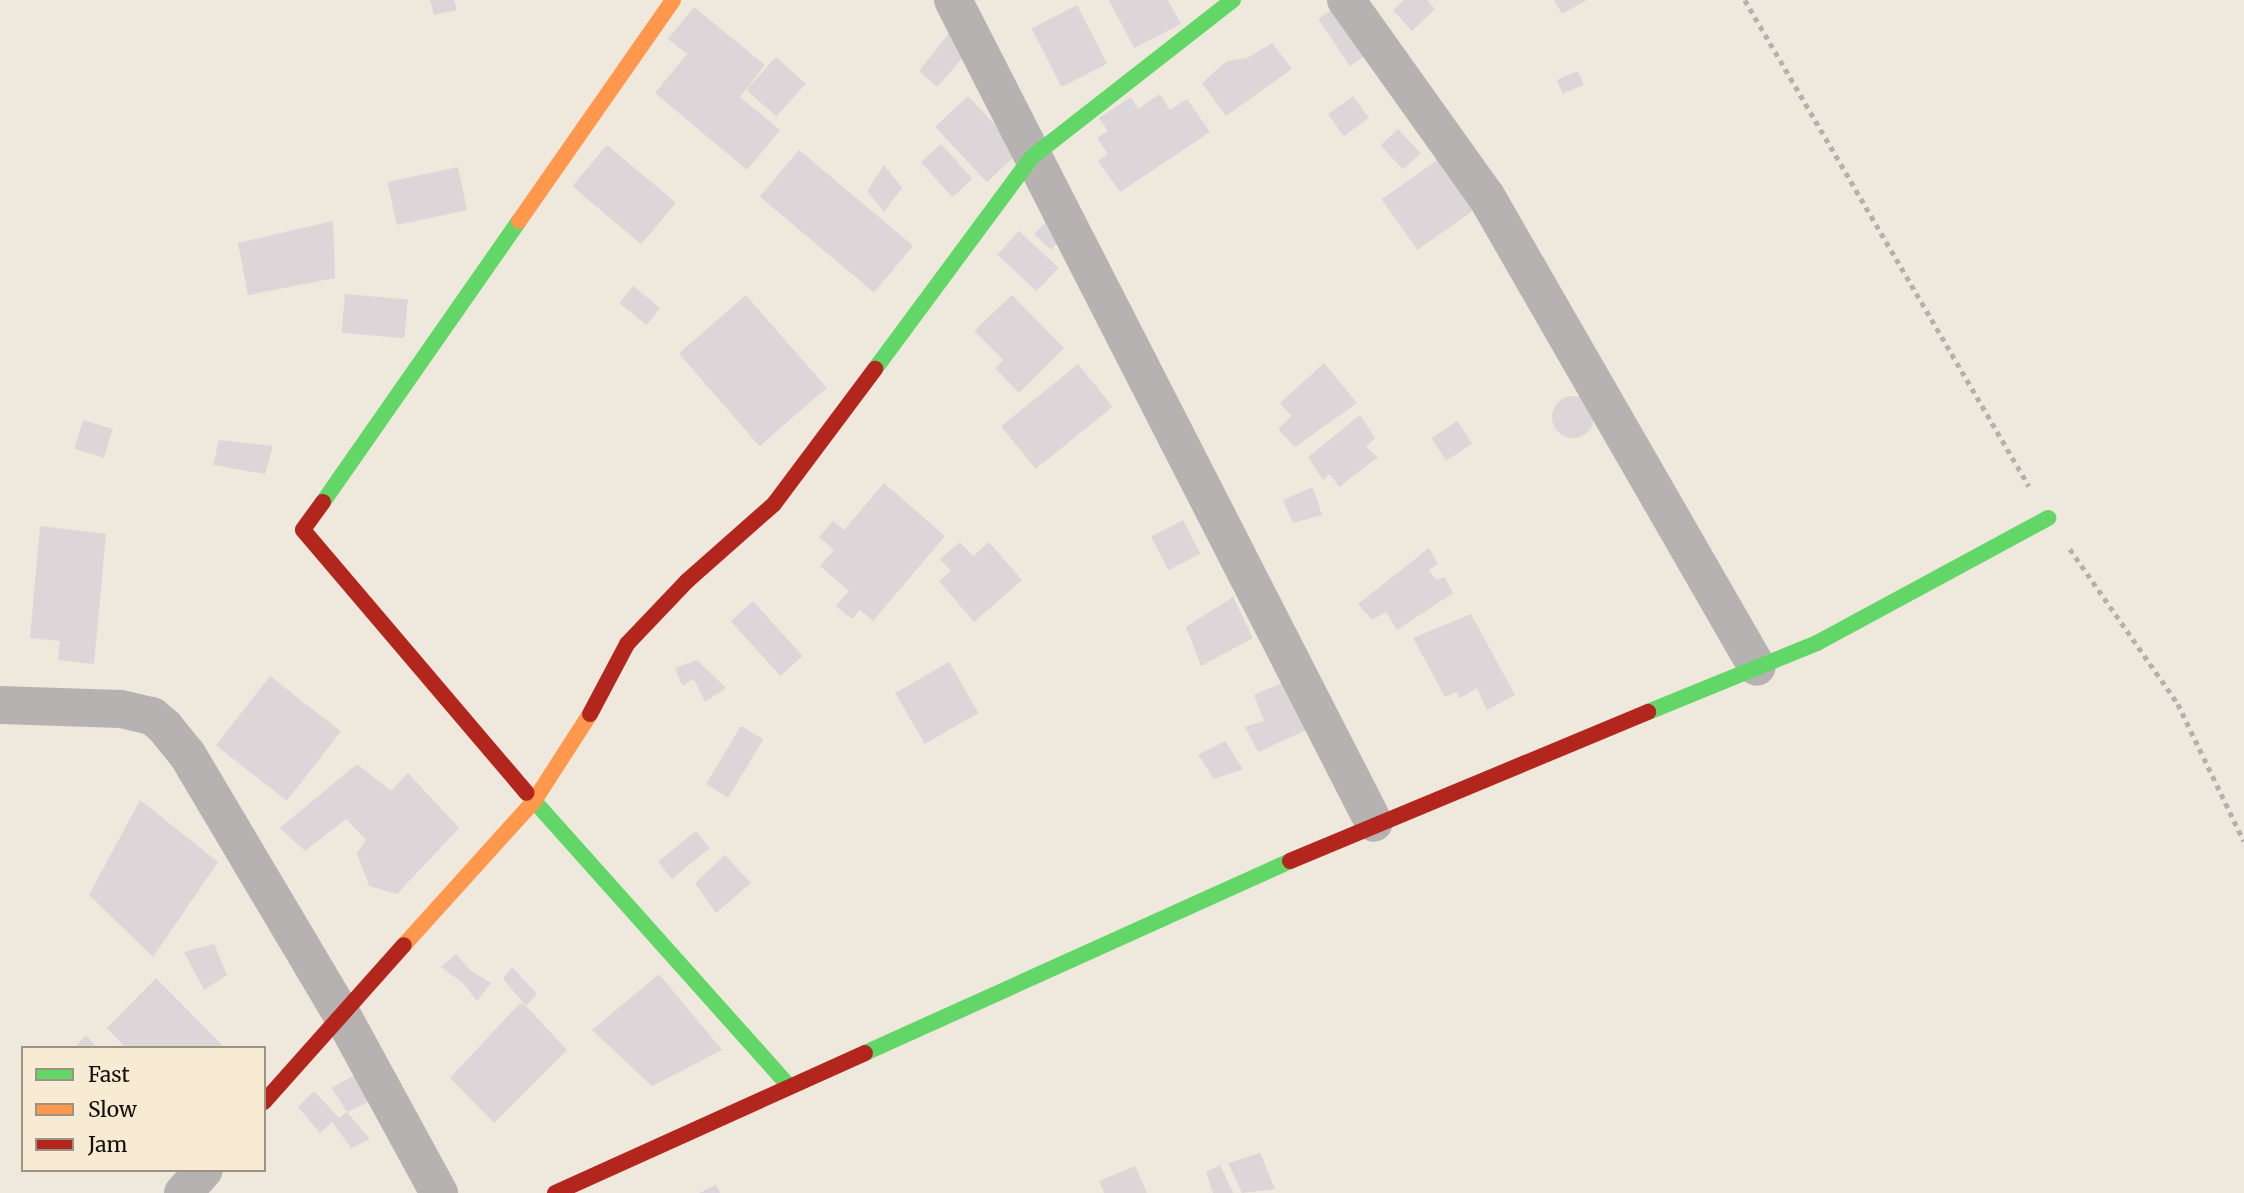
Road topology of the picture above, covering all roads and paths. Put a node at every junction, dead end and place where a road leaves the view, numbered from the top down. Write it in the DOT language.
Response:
graph roads {
  1 [pos="673,0"];
  2 [pos="953,0"];
  3 [pos="1233,0"];
  4 [pos="1346,0"];
  5 [pos="1745,0"];
  6 [pos="1032,157"];
  7 [pos="2048,518"];
  8 [pos="1757,667"];
  9 [pos="0,705"];
  10 [pos="534,801"];
  11 [pos="1374,823"];
  12 [pos="2244,841"];
  13 [pos="342,1015"];
  14 [pos="790,1087"];
  15 [pos="266,1100"];
  16 [pos="202,1172"];
  17 [pos="183,1193"];
  18 [pos="439,1193"];
  19 [pos="555,1193"];
  1 -- 10 [label="street"];
  2 -- 6 [label="street"];
  3 -- 6 [label="street"];
  4 -- 8 [label="street"];
  5 -- 7 [label="path"];
  6 -- 10 [label="street"];
  6 -- 11 [label="street"];
  7 -- 8 [label="street"];
  7 -- 12 [label="path"];
  8 -- 11 [label="street"];
  9 -- 13 [label="street"];
  10 -- 13 [label="street"];
  10 -- 14 [label="street"];
  11 -- 14 [label="street"];
  13 -- 15 [label="street"];
  13 -- 18 [label="street"];
  14 -- 19 [label="street"];
  16 -- 17 [label="street"];
}
